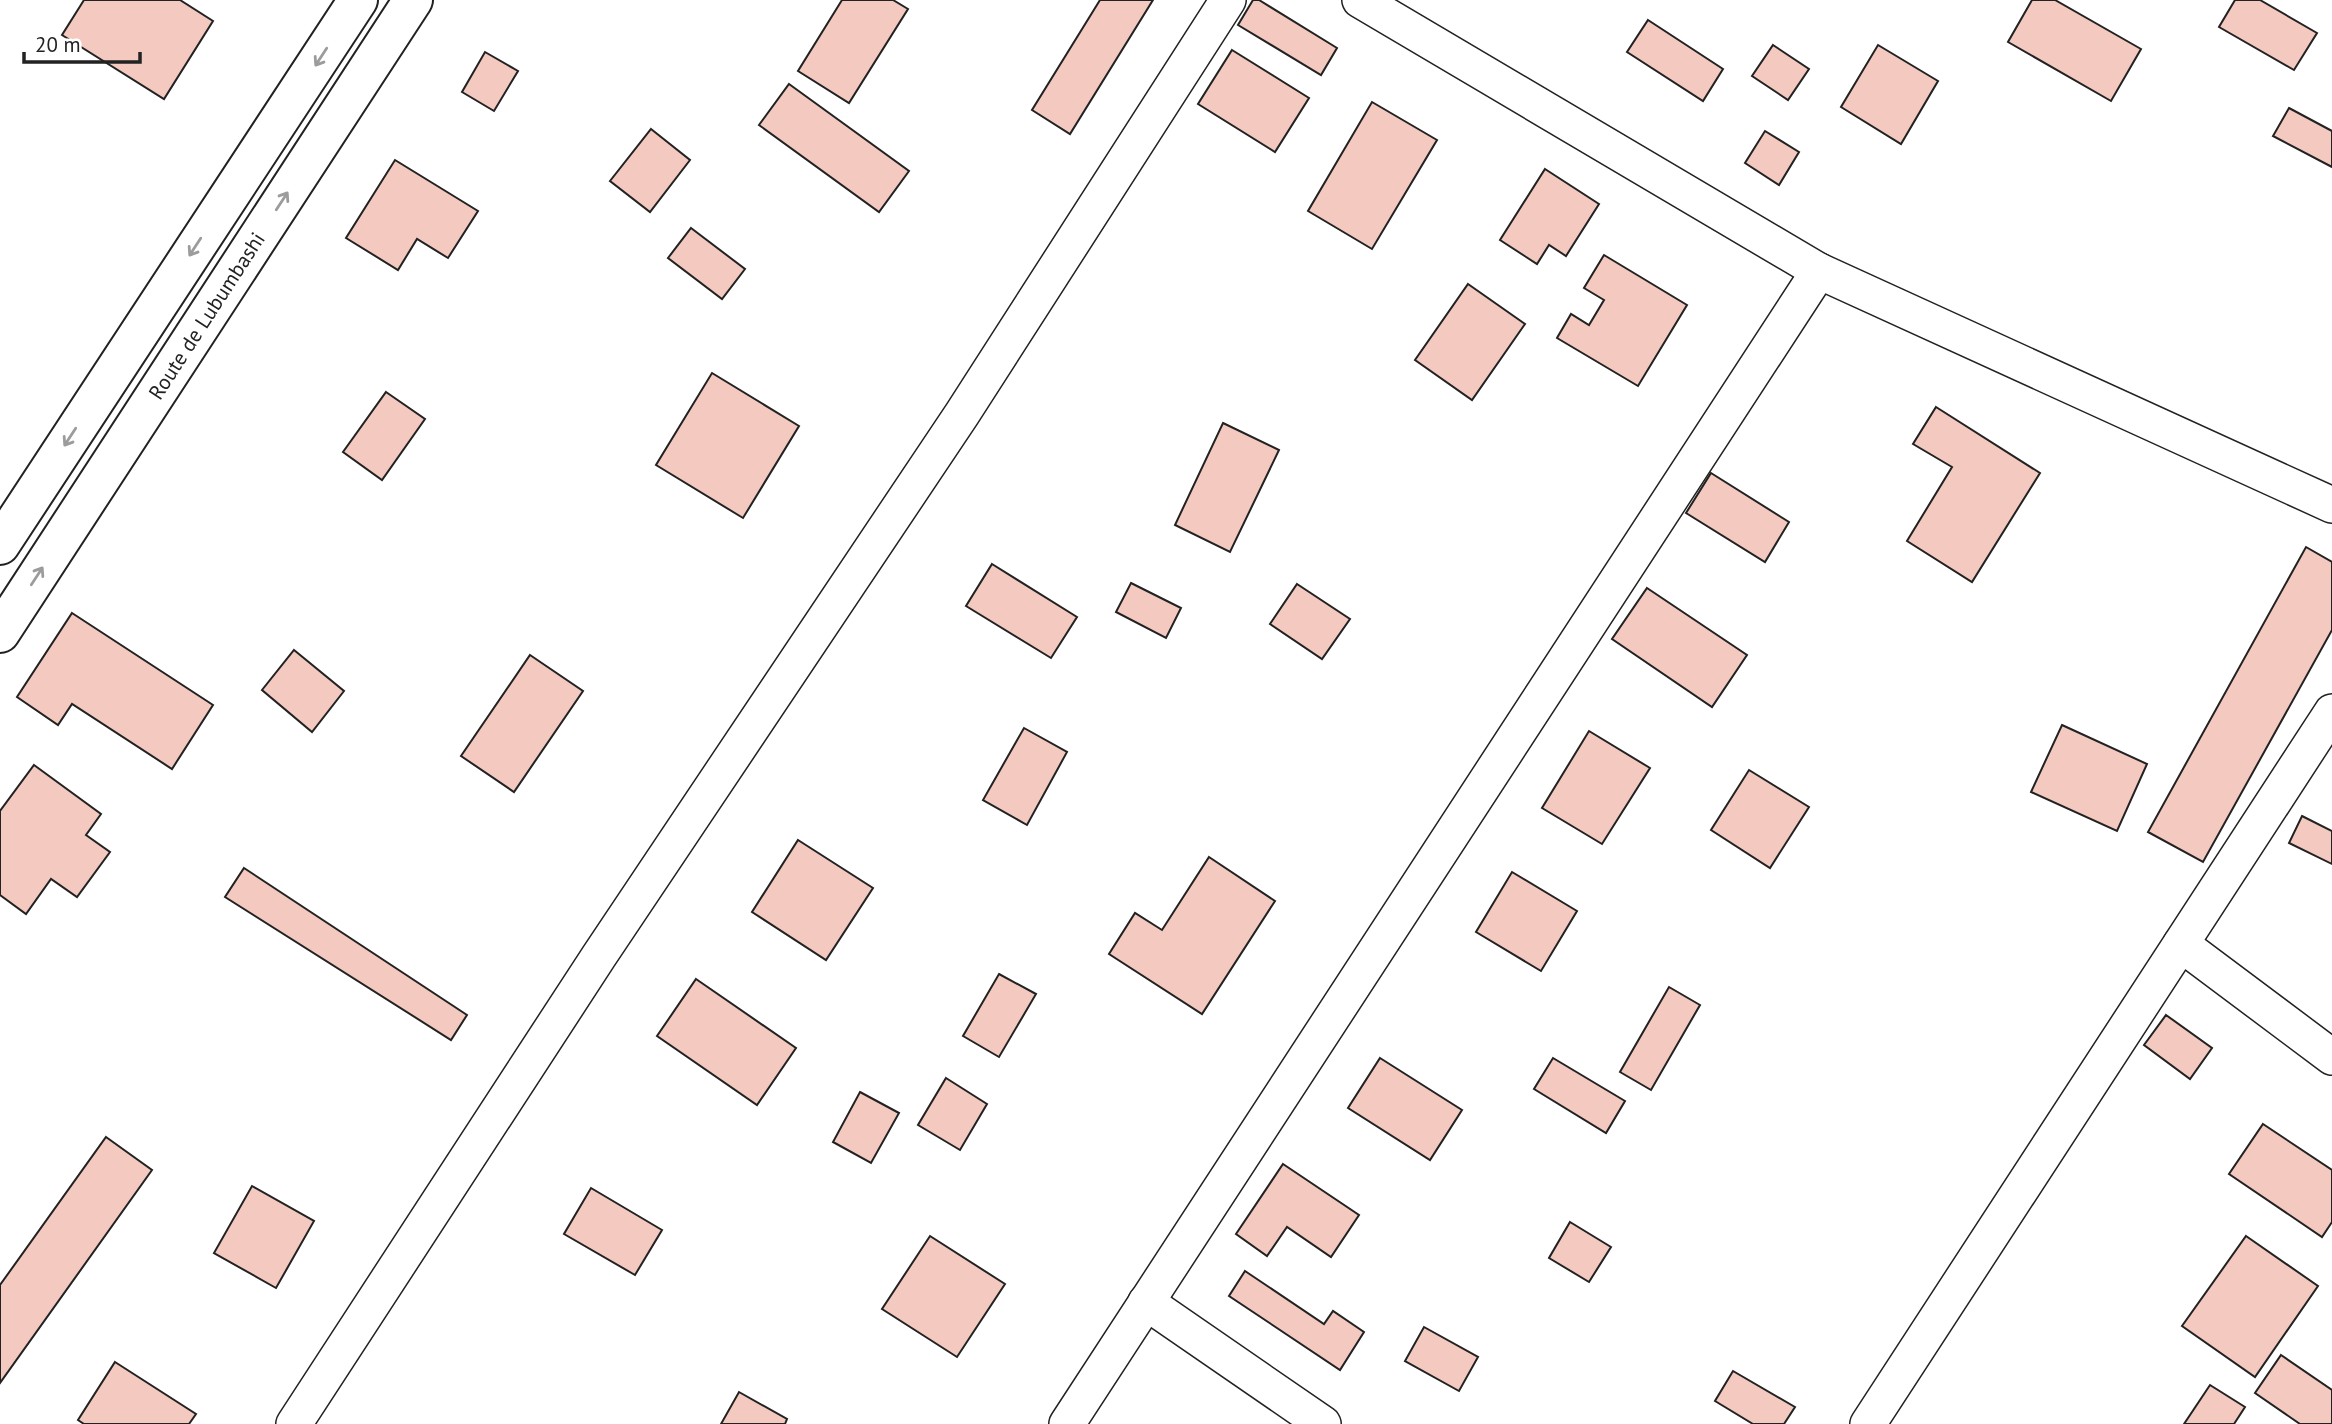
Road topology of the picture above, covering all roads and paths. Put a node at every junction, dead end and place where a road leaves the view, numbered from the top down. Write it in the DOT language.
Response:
graph roads {
  1 [pos="358,0"];
  2 [pos="413,0"];
  3 [pos="1228,0"];
  4 [pos="1360,0"];
  5 [pos="1819,271"];
  6 [pos="2332,505"];
  7 [pos="0,545"];
  8 [pos="0,633"];
  9 [pos="2332,712"];
  10 [pos="2181,944"];
  11 [pos="2332,1057"];
  12 [pos="1146,1302"];
  13 [pos="294,1424"];
  14 [pos="1067,1424"];
  15 [pos="1323,1424"];
  16 [pos="1868,1424"];
  1 -- 7 [label="highway, one-way"];
  8 -- 2 [label="highway, Route de Lubumbashi, one-way"];
  3 -- 13 [label="street"];
  4 -- 5 [label="street"];
  5 -- 6 [label="street"];
  5 -- 12 [label="street"];
  9 -- 10 [label="street"];
  10 -- 11 [label="street"];
  10 -- 16 [label="street"];
  12 -- 14 [label="street"];
  12 -- 15 [label="street"];
}
